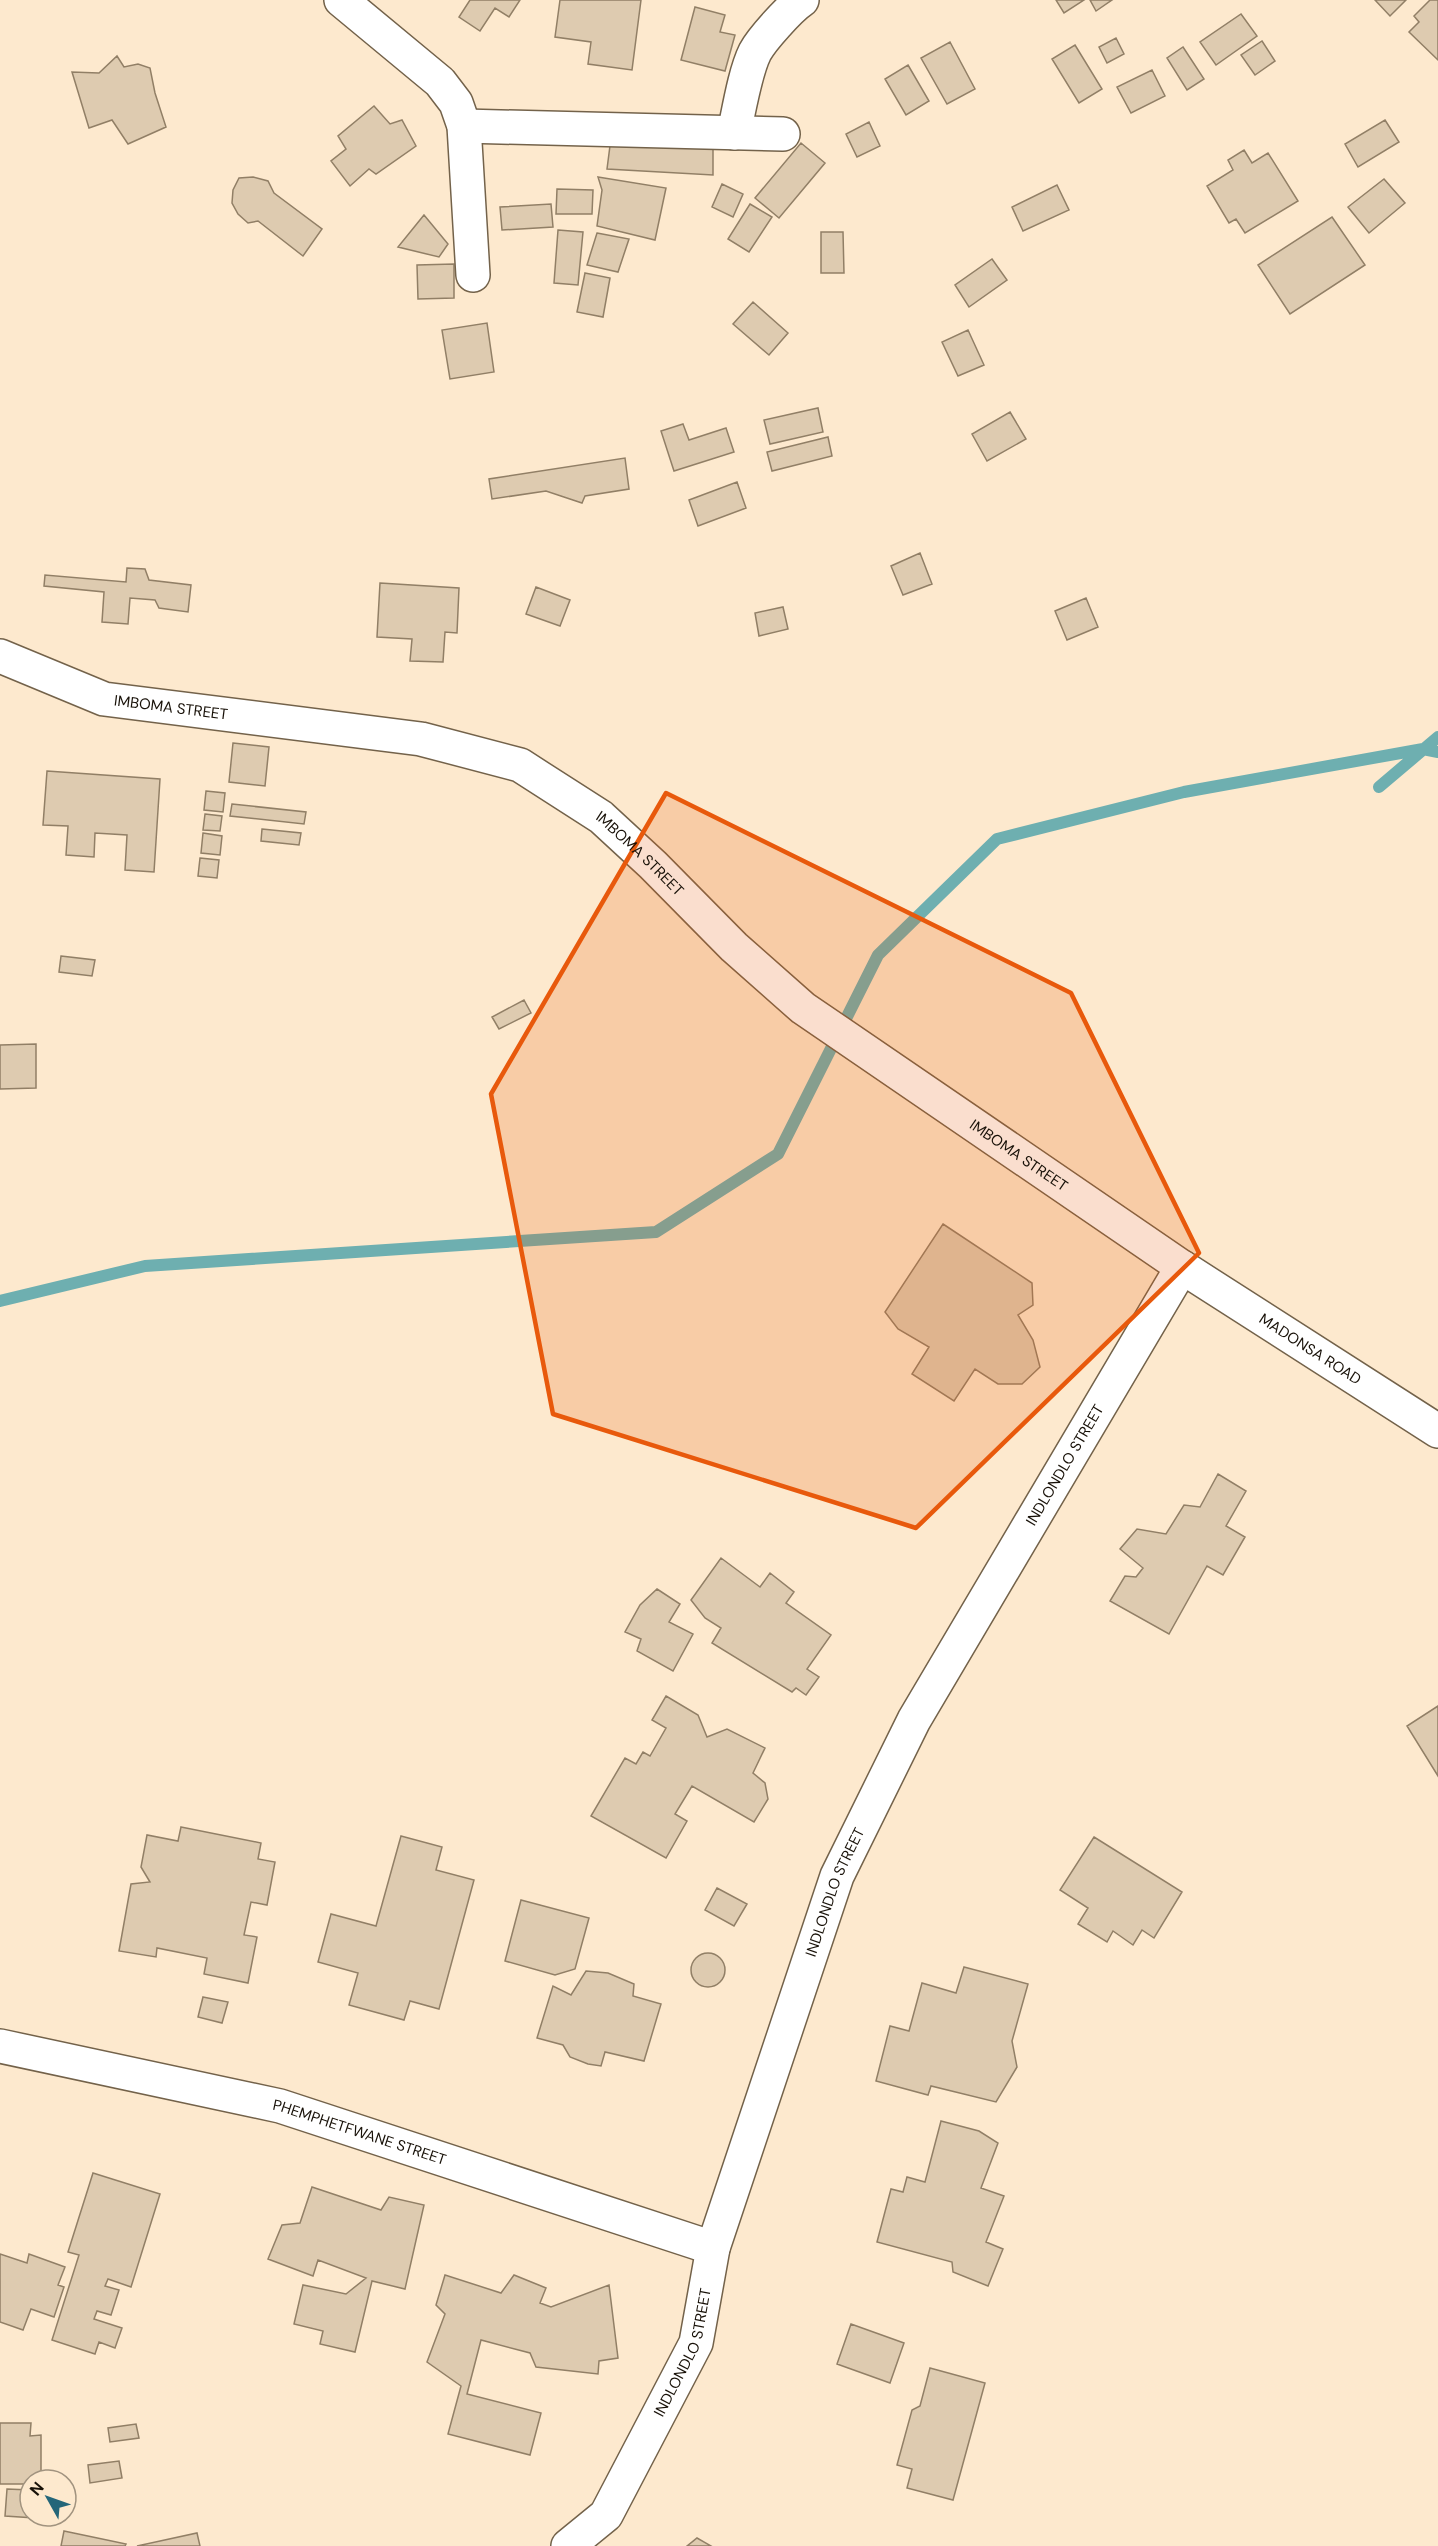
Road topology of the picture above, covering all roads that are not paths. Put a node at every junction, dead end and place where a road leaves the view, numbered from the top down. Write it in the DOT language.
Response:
graph roads {
  1 [pos="341,0"];
  2 [pos="802,0"];
  3 [pos="464,126"];
  4 [pos="734,133"];
  5 [pos="783,134"];
  6 [pos="473,275"];
  7 [pos="0,656"];
  8 [pos="1182,1267"];
  9 [pos="1438,1431"];
  10 [pos="0,2046"];
  11 [pos="713,2248"];
  12 [pos="568,2546"];
  1 -- 3 [label="street"];
  2 -- 4 [label="street"];
  3 -- 4 [label="street"];
  3 -- 6 [label="street"];
  4 -- 5 [label="street"];
  7 -- 8 [label="street, IMBOMA STREET"];
  8 -- 9 [label="street, MADONSA ROAD"];
  8 -- 11 [label="street, INDLONDLO STREET"];
  10 -- 11 [label="street, PHEMPHETFWANE STREET"];
  11 -- 12 [label="street, INDLONDLO STREET"];
}
